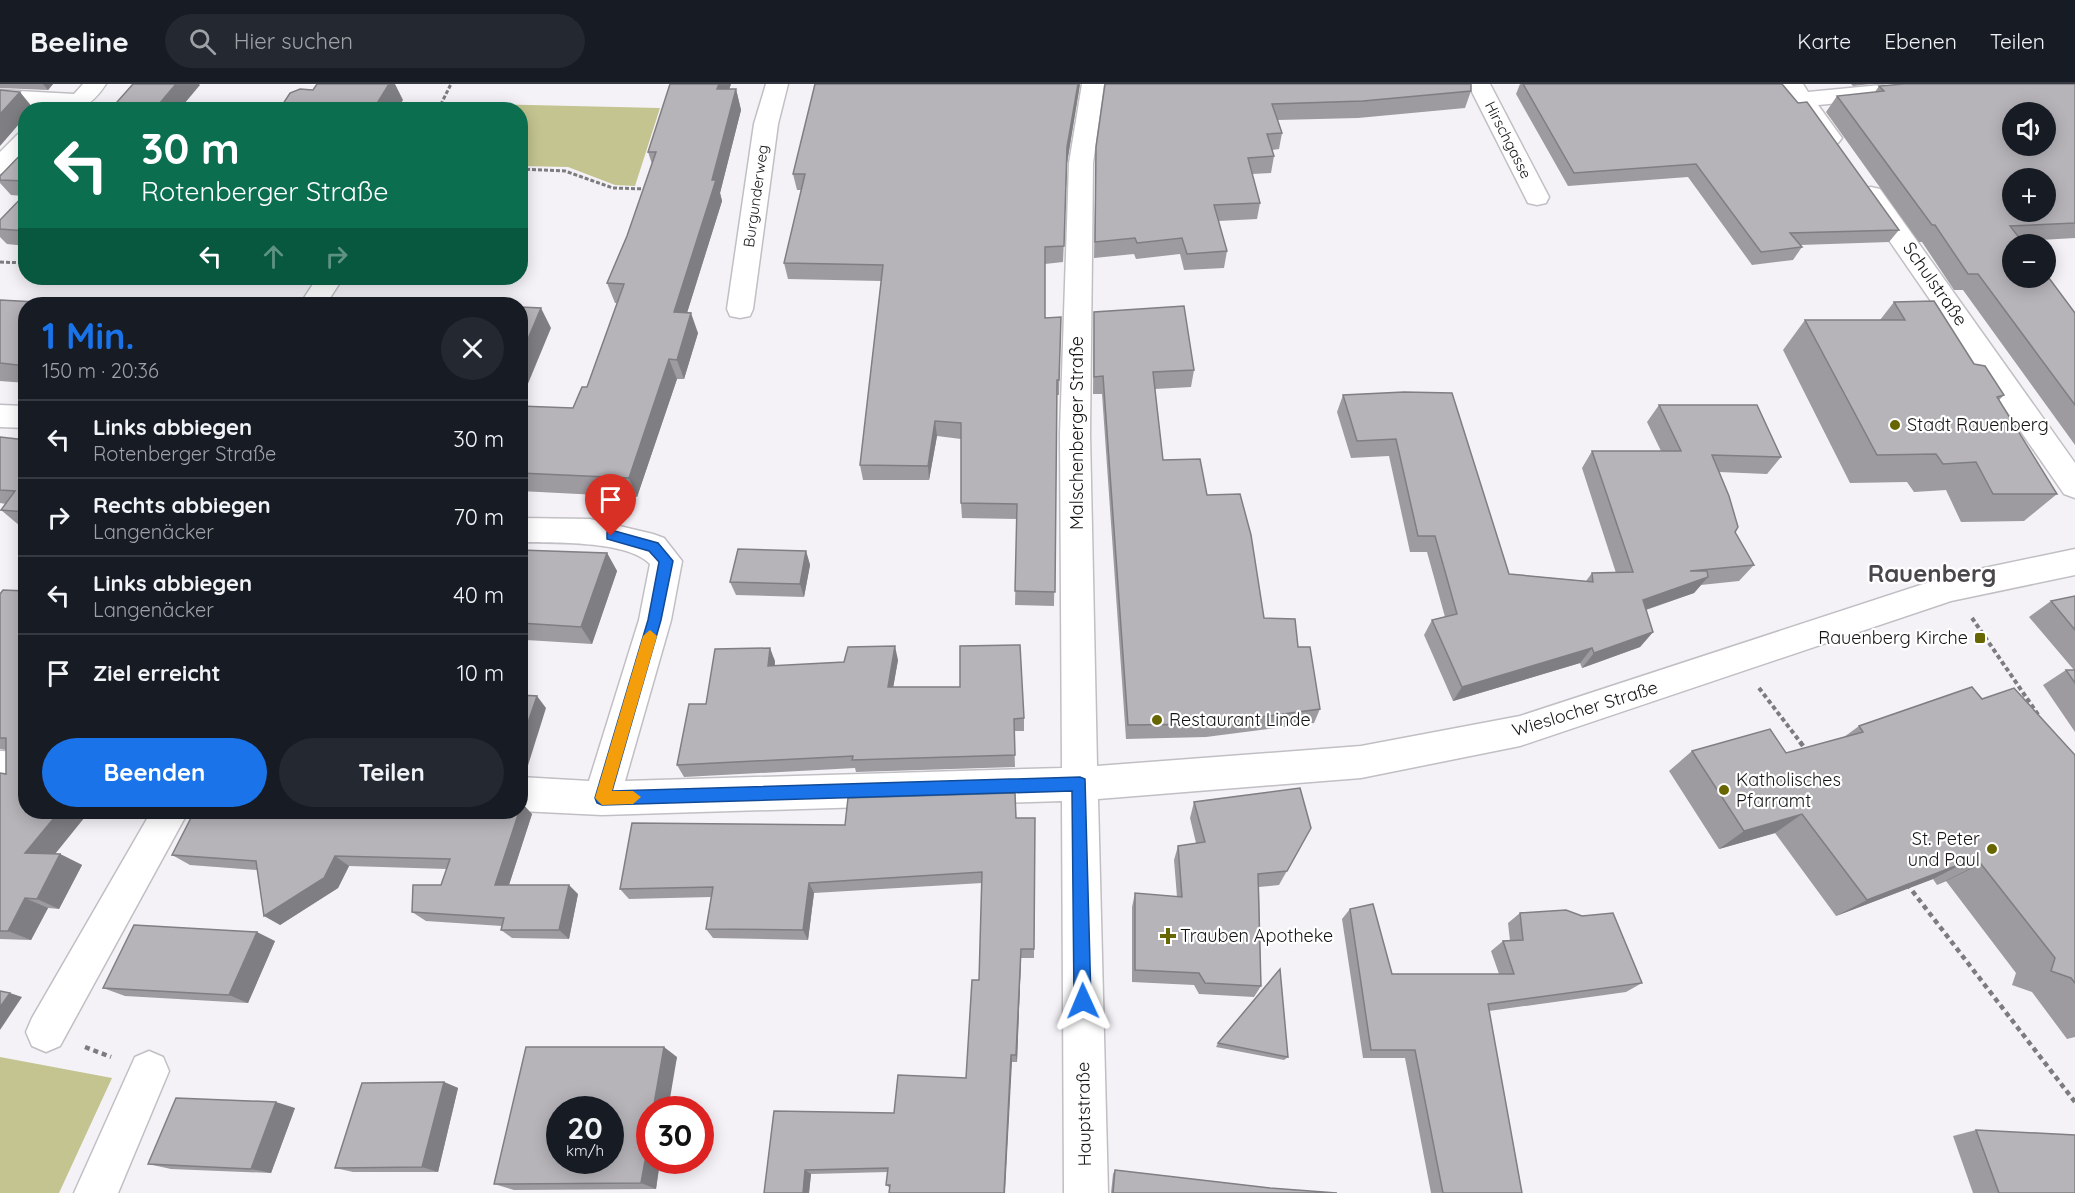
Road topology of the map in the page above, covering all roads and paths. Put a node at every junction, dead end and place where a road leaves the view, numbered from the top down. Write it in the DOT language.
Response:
graph roads {
  1 [pos="95,84"];
  2 [pos="451,84"];
  3 [pos="777,84"];
  4 [pos="1093,84"];
  5 [pos="1479,84"];
  6 [pos="1906,90"];
  7 [pos="1796,92"];
  8 [pos="0,97"];
  9 [pos="36,102"];
  10 [pos="74,102"];
  11 [pos="442,102"];
  12 [pos="18,147"];
  13 [pos="0,166"];
  14 [pos="528,169"];
  15 [pos="648,190"];
  16 [pos="1537,197"];
  17 [pos="0,262"];
  18 [pos="18,263"];
  19 [pos="740,309"];
  20 [pos="0,416"];
  21 [pos="18,417"];
  22 [pos="2075,486"];
  23 [pos="528,530"];
  24 [pos="2075,562"];
  25 [pos="1951,588"];
  26 [pos="1738,660"];
  27 [pos="2042,721"];
  28 [pos="1808,753"];
  29 [pos="0,767"];
  30 [pos="18,768"];
  31 [pos="1080,784"];
  32 [pos="528,794"];
  33 [pos="602,798"];
  34 [pos="166,819"];
  35 [pos="1900,875"];
  36 [pos="46,1032"];
  37 [pos="148,1071"];
  38 [pos="2075,1102"];
  39 [pos="96,1193"];
  40 [pos="1086,1193"];
  1 -- 10 [label="street"];
  2 -- 11 [label="path"];
  3 -- 19 [label="street, Burgunderweg"];
  4 -- 31 [label="street, Malschenberger Straße"];
  5 -- 16 [label="street, Hirschgasse"];
  6 -- 7 [label="street"];
  7 -- 22 [label="street, Schulstraße"];
  8 -- 9 [label="street"];
  12 -- 13 [label="street"];
  14 -- 15 [label="path"];
  17 -- 18 [label="path"];
  20 -- 21 [label="street"];
  23 -- 33 [label="street"];
  24 -- 25 [label="street, Wieslocher Straße"];
  25 -- 26 [label="street, Wieslocher Straße"];
  25 -- 27 [label="path"];
  26 -- 28 [label="path"];
  26 -- 31 [label="street, Wieslocher Straße"];
  29 -- 30 [label="street"];
  31 -- 33 [label="street, Wieslocher Straße"];
  31 -- 40 [label="street, Hauptstraße"];
  32 -- 33 [label="street, Wieslocher Straße"];
  34 -- 36 [label="street"];
  35 -- 38 [label="path"];
  36 -- 37 [label="path"];
  37 -- 39 [label="street"];
}
